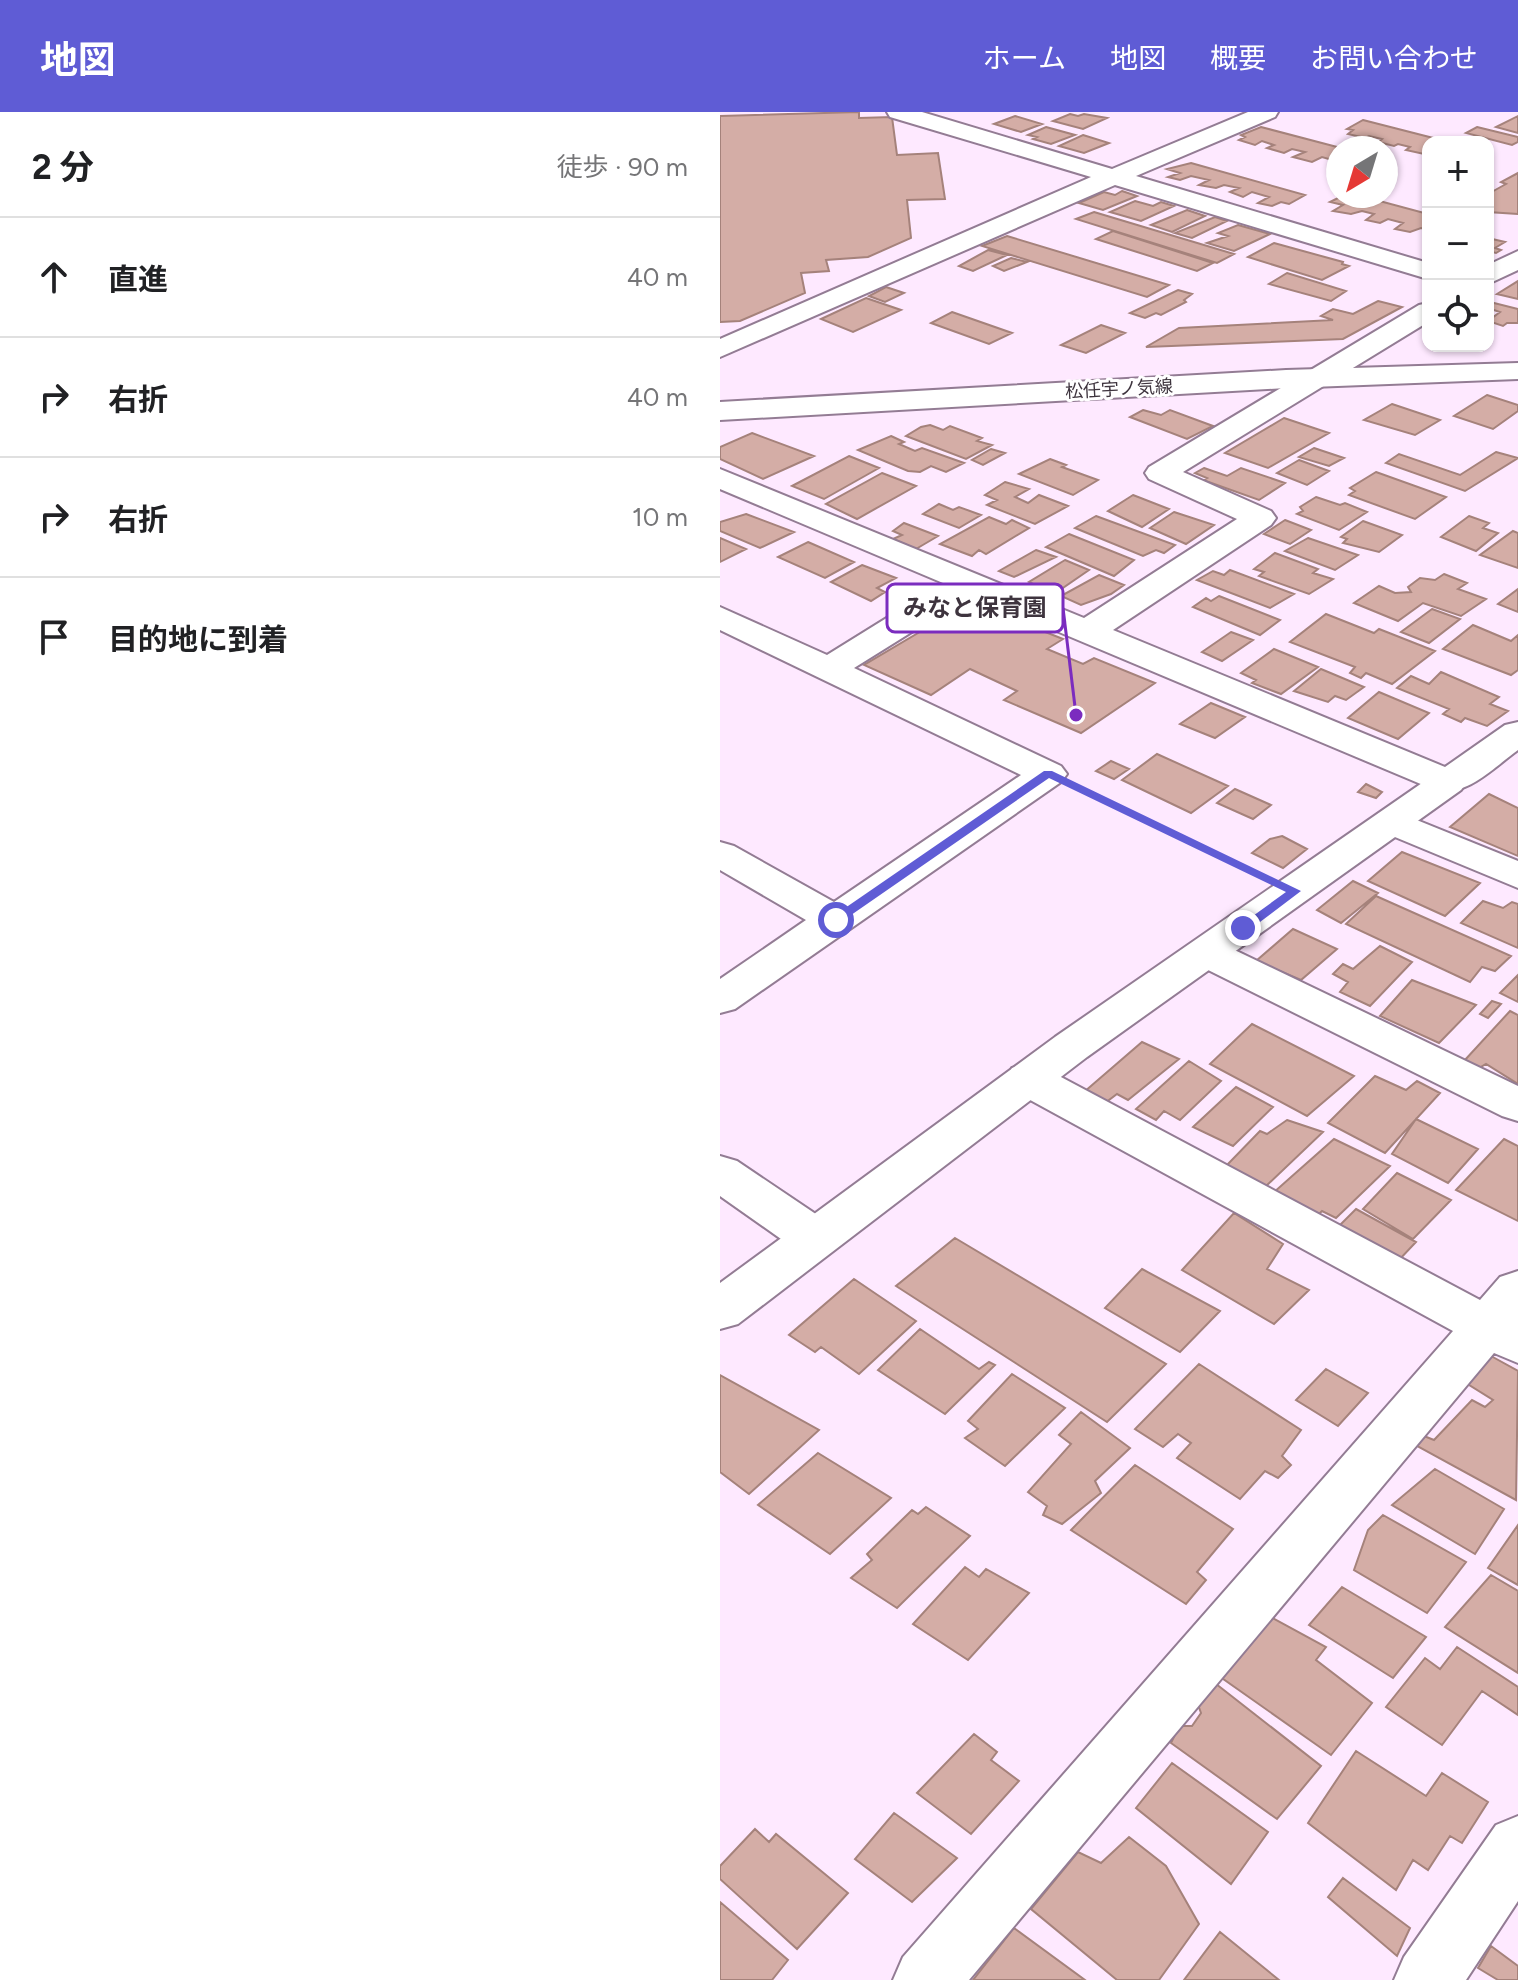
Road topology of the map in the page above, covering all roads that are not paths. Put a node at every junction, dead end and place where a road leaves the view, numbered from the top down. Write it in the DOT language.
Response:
graph roads {
  1 [pos="898,112"];
  2 [pos="1267,112"];
  3 [pos="982,118"];
  4 [pos="954,129"];
  5 [pos="1117,177"];
  6 [pos="1518,259"];
  7 [pos="1422,269"];
  8 [pos="1494,273"];
  9 [pos="1422,315"];
  10 [pos="720,349"];
  11 [pos="1518,349"];
  12 [pos="1354,356"];
  13 [pos="1518,371"];
  14 [pos="1314,379"];
  15 [pos="720,388"];
  16 [pos="720,411"];
  17 [pos="720,478"];
  18 [pos="966,583"];
  19 [pos="720,617"];
  20 [pos="1086,632"];
  21 [pos="828,669"];
  22 [pos="1518,733"];
  23 [pos="1448,782"];
  24 [pos="1392,822"];
  25 [pos="720,854"];
  26 [pos="1518,876"];
  27 [pos="836,920"];
  28 [pos="1207,953"];
  29 [pos="720,999"];
  30 [pos="1028,1079"];
  31 [pos="1518,1105"];
  32 [pos="720,1173"];
  33 [pos="815,1238"];
  34 [pos="720,1310"];
  35 [pos="1508,1320"];
  36 [pos="1518,1846"];
  37 [pos="926,1980"];
  38 [pos="1427,1980"];
  1 -- 4 [label="street"];
  2 -- 5 [label="street"];
  3 -- 4 [label="street"];
  4 -- 5 [label="street"];
  5 -- 7 [label="street"];
  5 -- 10 [label="street"];
  6 -- 8 [label="street"];
  9 -- 12 [label="street"];
  11 -- 12 [label="street, 松任宇ノ気線"];
  12 -- 14 [label="street"];
  12 -- 15 [label="street, 松任宇ノ気線"];
  13 -- 14 [label="street, 松任宇ノ気線"];
  14 -- 16 [label="street, 松任宇ノ気線"];
  14 -- 20 [label="street"];
  17 -- 18 [label="street"];
  18 -- 20 [label="street"];
  18 -- 21 [label="street"];
  19 -- 21 [label="street"];
  20 -- 23 [label="street"];
  21 -- 27 [label="street"];
  22 -- 23 [label="street"];
  23 -- 24 [label="street"];
  24 -- 26 [label="street"];
  24 -- 28 [label="street"];
  25 -- 27 [label="street"];
  27 -- 29 [label="street"];
  28 -- 30 [label="street"];
  28 -- 31 [label="street"];
  30 -- 33 [label="street"];
  30 -- 35 [label="street"];
  32 -- 33 [label="street"];
  33 -- 34 [label="street"];
  35 -- 37 [label="street"];
  36 -- 38 [label="street"];
}
